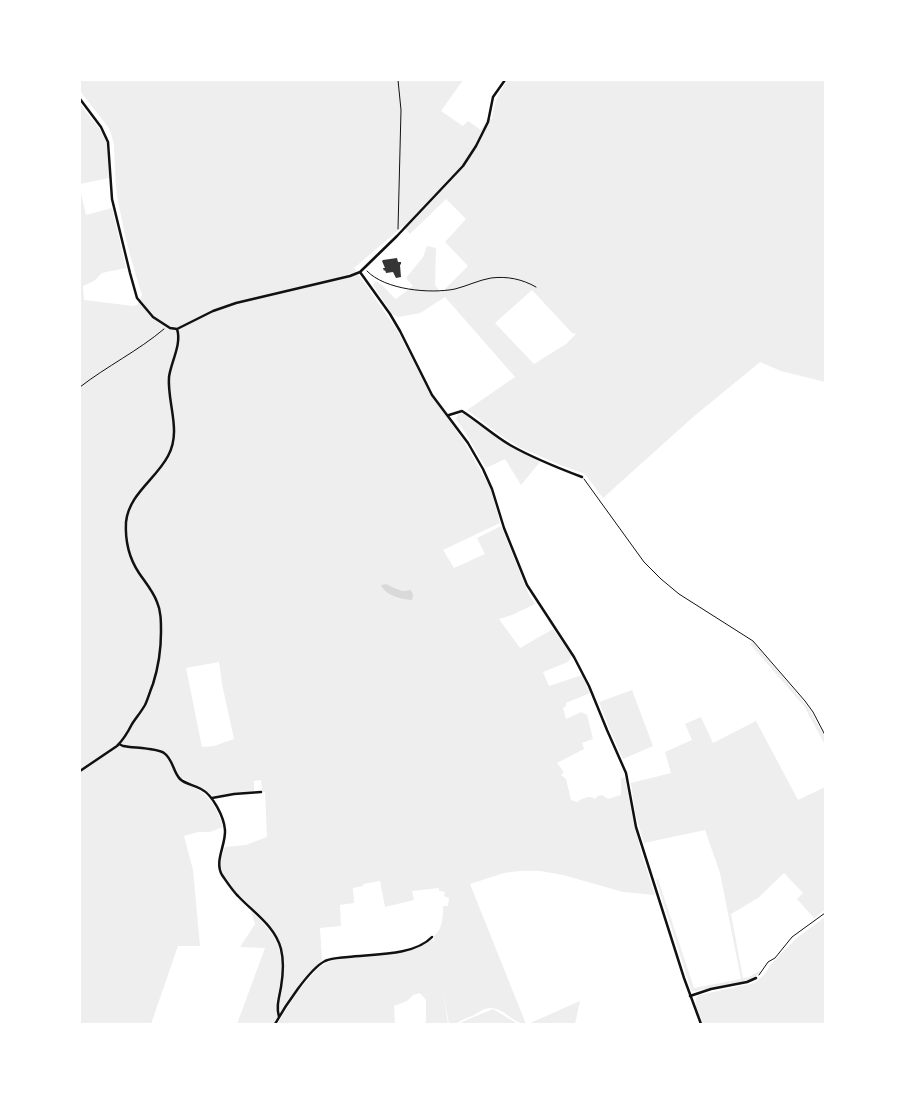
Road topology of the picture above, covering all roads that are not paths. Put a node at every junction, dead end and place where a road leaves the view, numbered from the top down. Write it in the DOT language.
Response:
graph roads {
  1 [pos="505,80"];
  2 [pos="80,99"];
  3 [pos="360,272"];
  4 [pos="177,329"];
  5 [pos="448,415"];
  6 [pos="582,477"];
  7 [pos="119,744"];
  8 [pos="80,771"];
  9 [pos="261,792"];
  10 [pos="212,798"];
  11 [pos="432,937"];
  12 [pos="756,978"];
  13 [pos="690,996"];
  14 [pos="279,1017"];
  15 [pos="275,1024"];
  16 [pos="701,1024"];
  1 -- 3 [label="street"];
  2 -- 4 [label="street"];
  3 -- 4 [label="street"];
  3 -- 5 [label="street"];
  4 -- 7 [label="street"];
  5 -- 6 [label="street"];
  5 -- 13 [label="street"];
  7 -- 8 [label="street"];
  7 -- 10 [label="street"];
  9 -- 10 [label="street"];
  10 -- 14 [label="street"];
  11 -- 14 [label="street"];
  12 -- 13 [label="street"];
  13 -- 16 [label="street"];
  14 -- 15 [label="street"];
}
